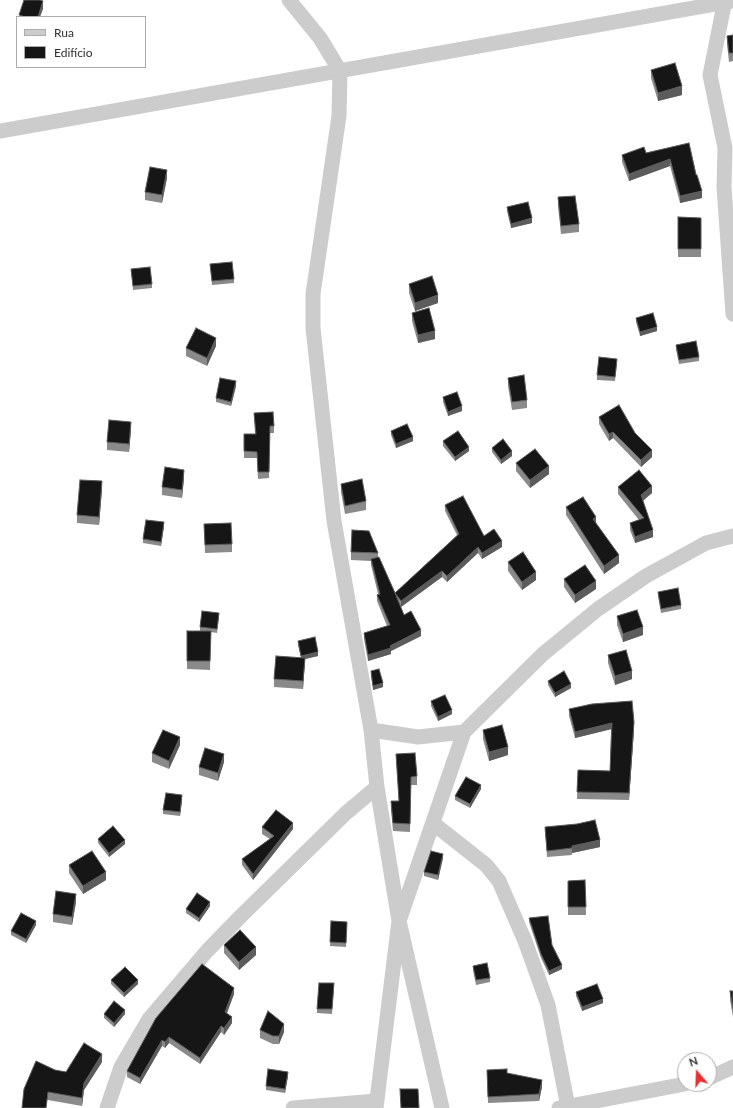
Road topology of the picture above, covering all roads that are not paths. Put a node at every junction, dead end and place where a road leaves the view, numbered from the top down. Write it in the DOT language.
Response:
graph roads {
  1 [pos="289,0"];
  2 [pos="728,1"];
  3 [pos="340,72"];
  4 [pos="0,132"];
  5 [pos="733,314"];
  6 [pos="733,536"];
  7 [pos="371,730"];
  8 [pos="464,732"];
  9 [pos="377,787"];
  10 [pos="434,824"];
  11 [pos="399,921"];
  12 [pos="733,1067"];
  13 [pos="717,1074"];
  14 [pos="677,1086"];
  15 [pos="376,1104"];
  16 [pos="588,1106"];
  17 [pos="107,1108"];
  18 [pos="293,1108"];
  19 [pos="442,1108"];
  20 [pos="564,1108"];
  1 -- 3 [label="street"];
  2 -- 3 [label="street"];
  2 -- 5 [label="street"];
  3 -- 4 [label="street"];
  3 -- 7 [label="street"];
  6 -- 8 [label="street"];
  7 -- 8 [label="street"];
  7 -- 9 [label="street"];
  8 -- 10 [label="street"];
  9 -- 11 [label="street"];
  9 -- 17 [label="street"];
  10 -- 11 [label="street"];
  10 -- 20 [label="street"];
  11 -- 15 [label="street"];
  11 -- 19 [label="street"];
  12 -- 13 [label="street"];
  14 -- 16 [label="street"];
  15 -- 18 [label="street"];
  16 -- 20 [label="street"];
}
